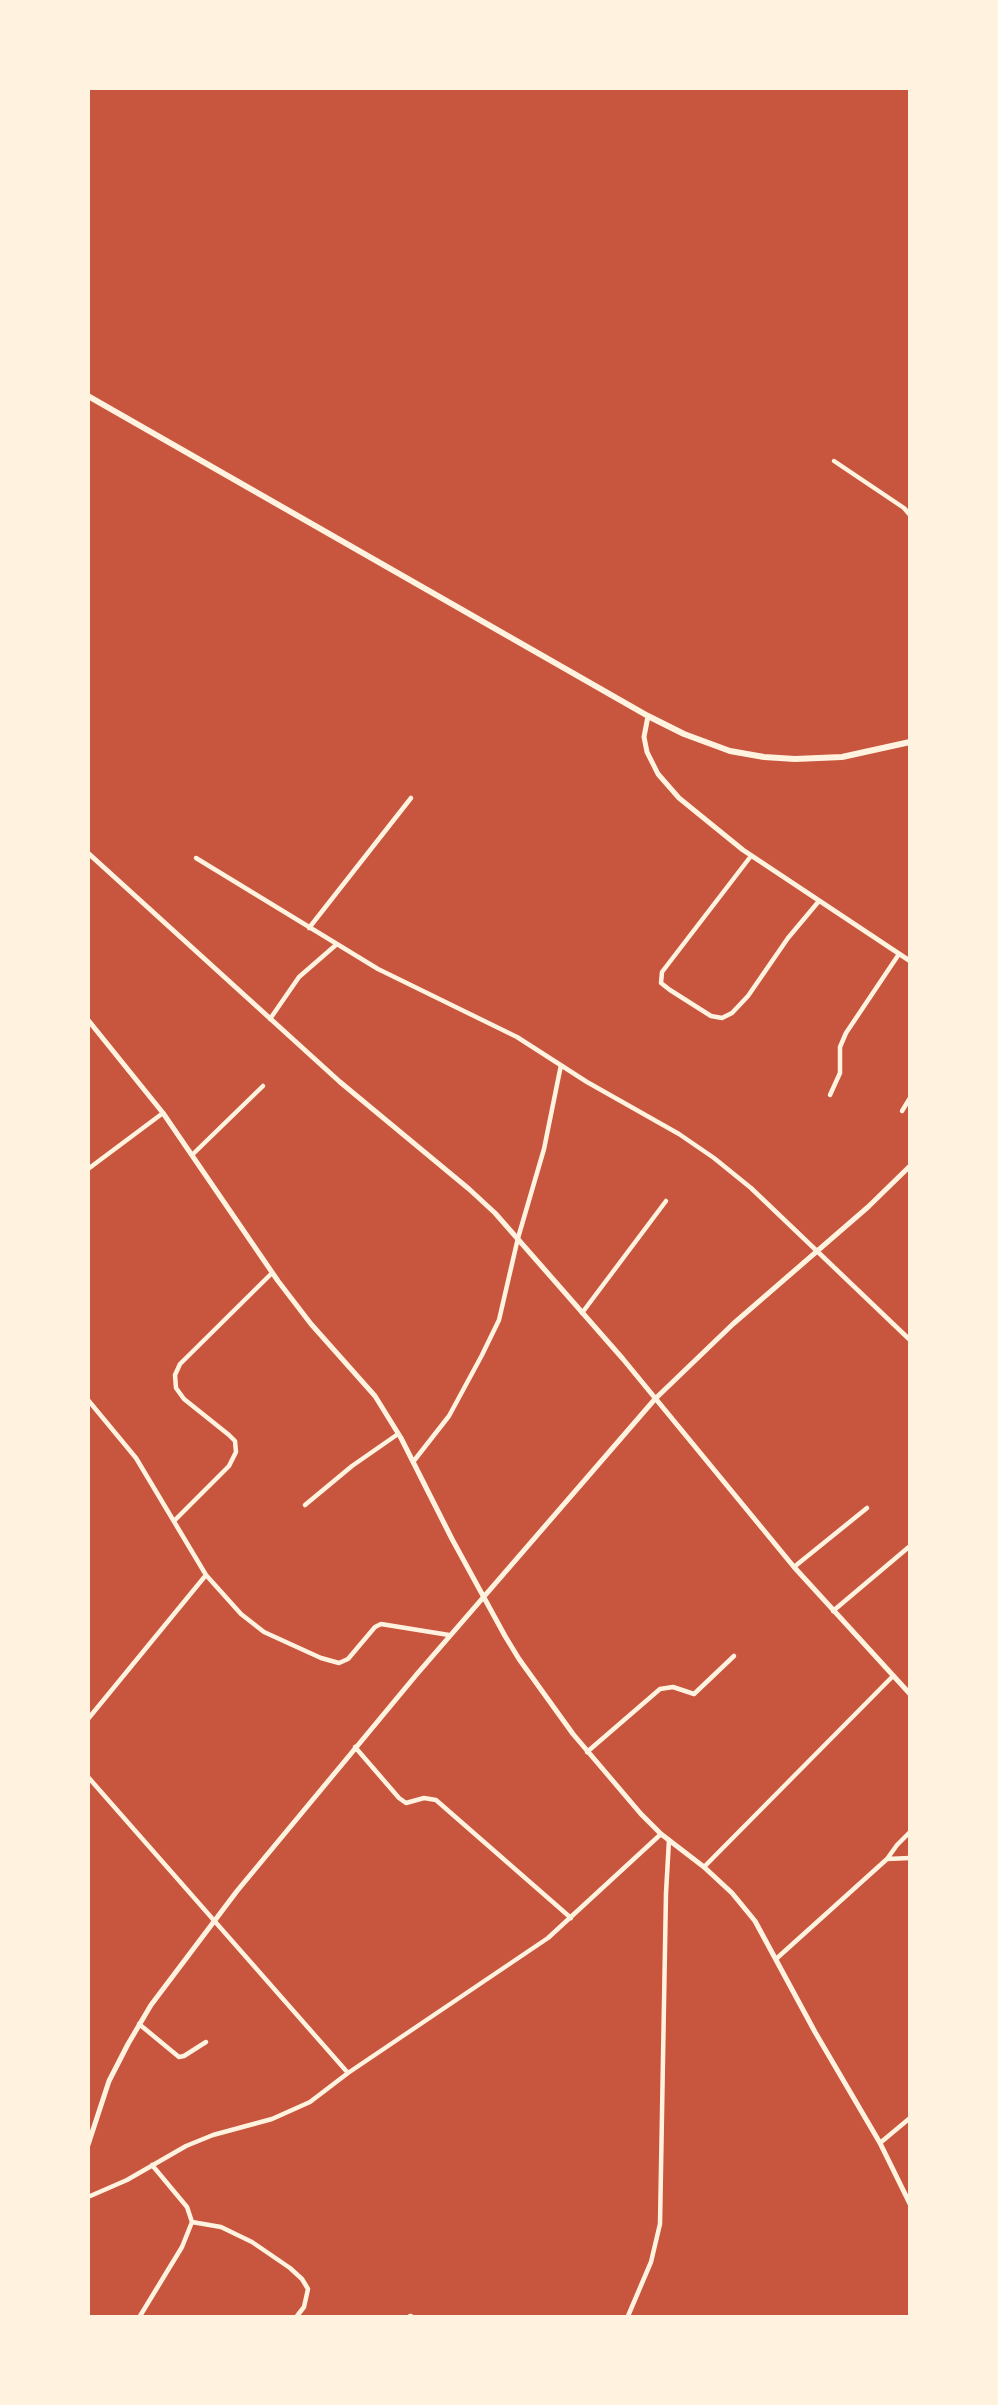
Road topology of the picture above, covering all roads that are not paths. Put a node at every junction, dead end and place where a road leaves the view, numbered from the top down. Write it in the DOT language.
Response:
graph roads {
  1 [pos="88,396"];
  2 [pos="834,461"];
  3 [pos="907,507"];
  4 [pos="909,515"];
  5 [pos="648,716"];
  6 [pos="909,742"];
  7 [pos="411,798"];
  8 [pos="88,853"];
  9 [pos="751,856"];
  10 [pos="196,858"];
  11 [pos="819,901"];
  12 [pos="309,928"];
  13 [pos="337,944"];
  14 [pos="899,954"];
  15 [pos="909,961"];
  16 [pos="270,1019"];
  17 [pos="88,1020"];
  18 [pos="561,1065"];
  19 [pos="263,1086"];
  20 [pos="830,1095"];
  21 [pos="909,1098"];
  22 [pos="902,1111"];
  23 [pos="163,1113"];
  24 [pos="192,1155"];
  25 [pos="909,1166"];
  26 [pos="88,1169"];
  27 [pos="666,1202"];
  28 [pos="518,1238"];
  29 [pos="817,1252"];
  30 [pos="272,1273"];
  31 [pos="582,1313"];
  32 [pos="909,1340"];
  33 [pos="655,1399"];
  34 [pos="88,1400"];
  35 [pos="398,1434"];
  36 [pos="413,1462"];
  37 [pos="305,1505"];
  38 [pos="867,1508"];
  39 [pos="174,1521"];
  40 [pos="909,1546"];
  41 [pos="794,1567"];
  42 [pos="206,1575"];
  43 [pos="483,1597"];
  44 [pos="833,1611"];
  45 [pos="449,1635"];
  46 [pos="734,1656"];
  47 [pos="893,1676"];
  48 [pos="909,1694"];
  49 [pos="88,1719"];
  50 [pos="355,1747"];
  51 [pos="587,1752"];
  52 [pos="88,1777"];
  53 [pos="909,1832"];
  54 [pos="661,1834"];
  55 [pos="669,1840"];
  56 [pos="909,1858"];
  57 [pos="887,1859"];
  58 [pos="704,1867"];
  59 [pos="571,1918"];
  60 [pos="215,1920"];
  61 [pos="776,1959"];
  62 [pos="139,2024"];
  63 [pos="206,2042"];
  64 [pos="348,2073"];
  65 [pos="909,2118"];
  66 [pos="90,2135"];
  67 [pos="880,2143"];
  68 [pos="88,2145"];
  69 [pos="152,2165"];
  70 [pos="88,2198"];
  71 [pos="909,2204"];
  72 [pos="192,2222"];
  73 [pos="140,2316"];
  74 [pos="297,2316"];
  75 [pos="628,2316"];
  1 -- 5 [label="main road"];
  2 -- 3 [label="street"];
  3 -- 4 [label="street"];
  5 -- 6 [label="main road"];
  5 -- 9 [label="street"];
  7 -- 12 [label="street"];
  8 -- 16 [label="street"];
  9 -- 11 [label="street"];
  9 -- 11 [label="street"];
  10 -- 12 [label="street"];
  11 -- 14 [label="street"];
  12 -- 13 [label="street"];
  13 -- 16 [label="street"];
  13 -- 18 [label="street"];
  14 -- 15 [label="street"];
  14 -- 20 [label="street"];
  16 -- 28 [label="street"];
  17 -- 23 [label="street"];
  18 -- 28 [label="street"];
  18 -- 29 [label="street"];
  19 -- 24 [label="street"];
  21 -- 22 [label="street"];
  23 -- 24 [label="street"];
  23 -- 26 [label="street"];
  24 -- 30 [label="street"];
  25 -- 29 [label="street"];
  27 -- 31 [label="street"];
  28 -- 31 [label="street"];
  28 -- 36 [label="street"];
  29 -- 32 [label="street"];
  29 -- 33 [label="street"];
  30 -- 35 [label="street"];
  30 -- 39 [label="street"];
  31 -- 33 [label="street"];
  33 -- 41 [label="street"];
  33 -- 43 [label="street"];
  34 -- 39 [label="street"];
  35 -- 36 [label="street"];
  35 -- 37 [label="street"];
  36 -- 43 [label="street"];
  38 -- 41 [label="street"];
  39 -- 42 [label="street"];
  40 -- 44 [label="street"];
  41 -- 44 [label="street"];
  42 -- 45 [label="street"];
  42 -- 49 [label="street"];
  43 -- 45 [label="street"];
  43 -- 51 [label="street"];
  44 -- 47 [label="street"];
  45 -- 50 [label="street"];
  46 -- 51 [label="street"];
  47 -- 48 [label="street"];
  47 -- 58 [label="street"];
  50 -- 59 [label="street"];
  50 -- 60 [label="street"];
  51 -- 54 [label="street"];
  52 -- 60 [label="street"];
  53 -- 57 [label="street"];
  54 -- 55 [label="street"];
  54 -- 59 [label="street"];
  55 -- 58 [label="street"];
  55 -- 75 [label="street"];
  56 -- 57 [label="street"];
  57 -- 61 [label="street"];
  58 -- 61 [label="street"];
  59 -- 64 [label="street"];
  60 -- 62 [label="street"];
  60 -- 64 [label="street"];
  61 -- 67 [label="street"];
  62 -- 63 [label="street"];
  62 -- 66 [label="street"];
  64 -- 69 [label="street"];
  65 -- 67 [label="street"];
  66 -- 68 [label="street"];
  67 -- 71 [label="street"];
  69 -- 70 [label="street"];
  69 -- 72 [label="street"];
  72 -- 73 [label="street"];
  72 -- 74 [label="street"];
}
